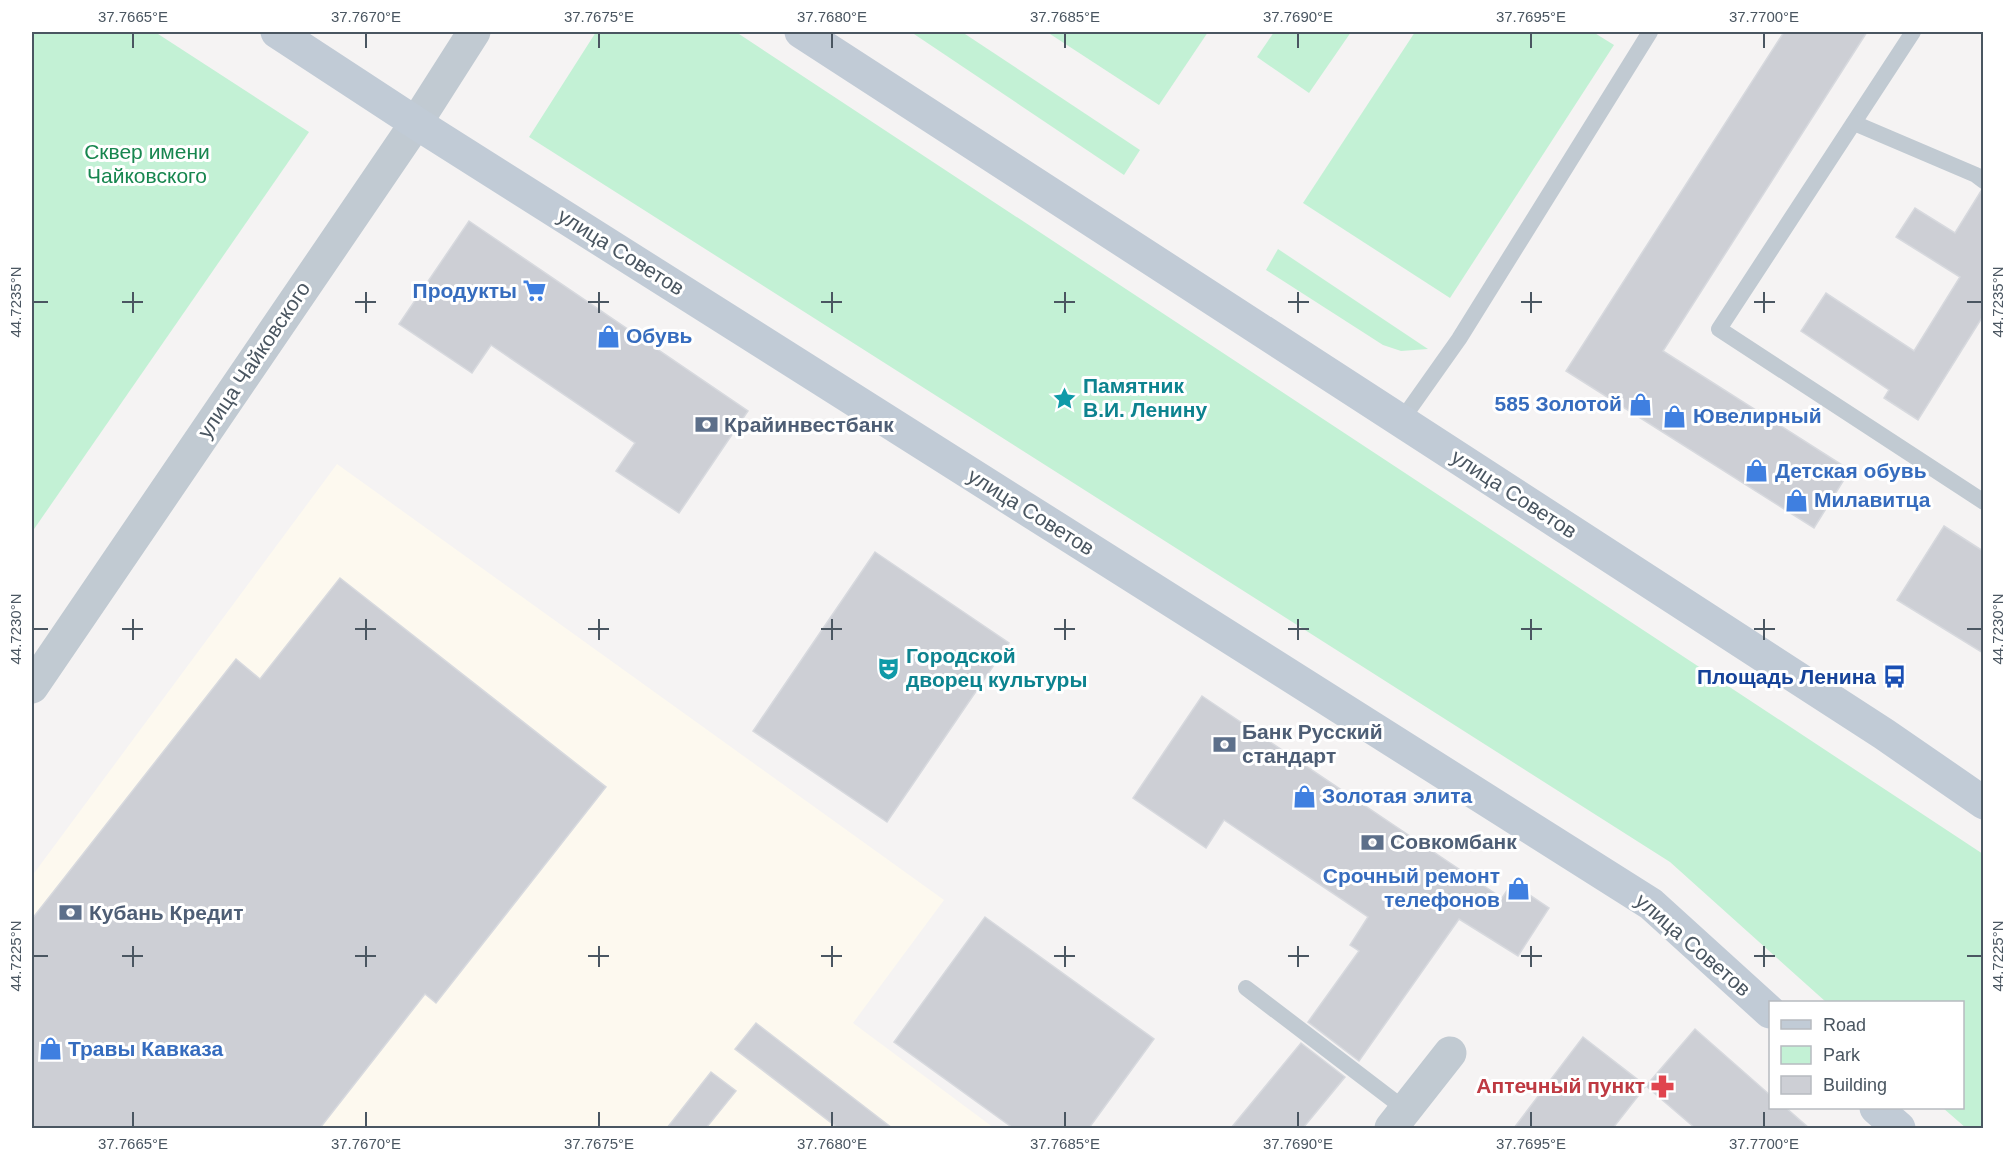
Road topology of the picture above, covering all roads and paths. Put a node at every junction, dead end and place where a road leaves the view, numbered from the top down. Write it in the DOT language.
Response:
graph roads {
  1 [pos="277,32"];
  2 [pos="474,32"];
  3 [pos="1650,32"];
  4 [pos="1913,32"];
  5 [pos="812,35"];
  6 [pos="416,123"];
  7 [pos="1854,123"];
  8 [pos="1981,173"];
  9 [pos="1401,421"];
  10 [pos="1983,502"];
  11 [pos="32,687"];
  12 [pos="1983,802"];
  13 [pos="1246,988"];
  14 [pos="1769,1011"];
  15 [pos="1450,1053"];
  16 [pos="1878,1109"];
  17 [pos="1398,1119"];
  18 [pos="1899,1128"];
  1 -- 6 [label="street, улица Советов"];
  2 -- 6 [label="street, улица Чайковского"];
  3 -- 9 [label="lane"];
  4 -- 7 [label="lane"];
  5 -- 9 [label="street, улица Советов"];
  6 -- 11 [label="street, улица Чайковского"];
  6 -- 14 [label="street, улица Советов"];
  7 -- 8 [label="lane"];
  7 -- 10 [label="lane"];
  9 -- 12 [label="street, улица Советов"];
  13 -- 17 [label="lane"];
  15 -- 17 [label="street"];
  16 -- 18 [label="street"];
}
